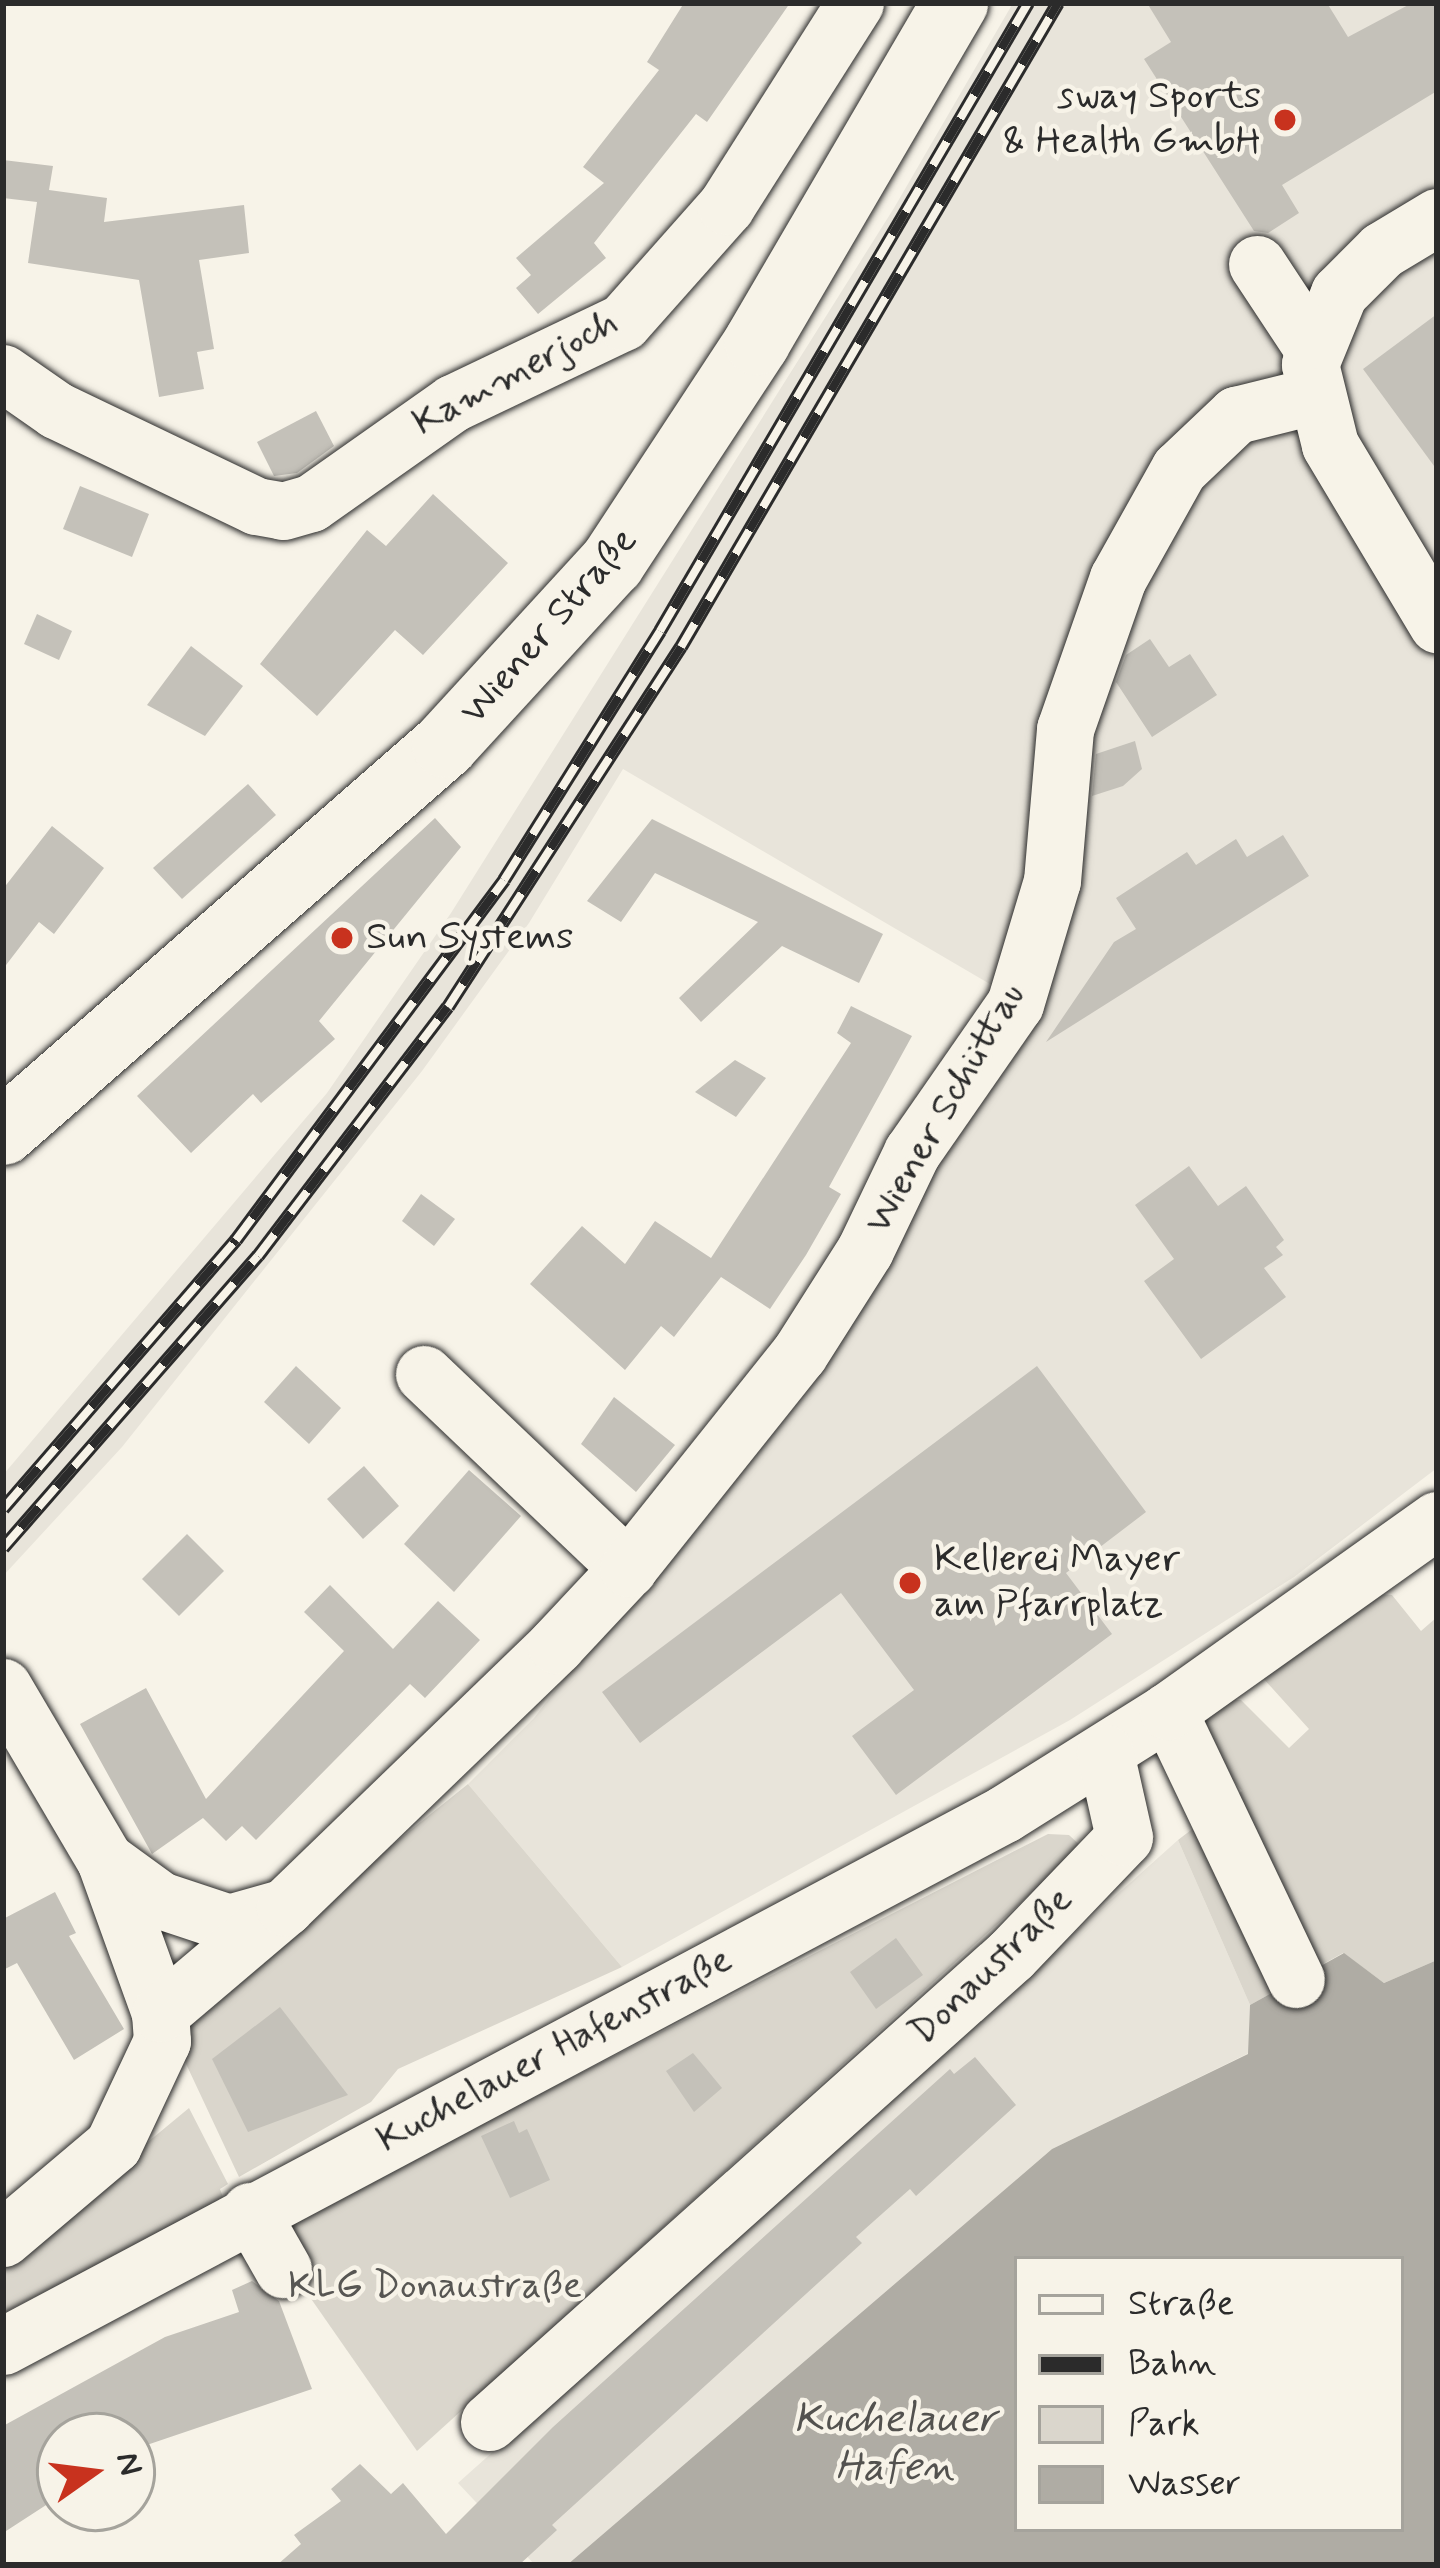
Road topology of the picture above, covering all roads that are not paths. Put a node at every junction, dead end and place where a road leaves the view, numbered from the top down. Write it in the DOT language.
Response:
graph roads {
  1 [pos="955,3"];
  2 [pos="848,7"];
  3 [pos="1437,217"];
  4 [pos="1257,264"];
  5 [pos="1313,373"];
  6 [pos="3,374"];
  7 [pos="1437,624"];
  8 [pos="3,1132"];
  9 [pos="424,1374"];
  10 [pos="1437,1520"];
  11 [pos="628,1568"];
  12 [pos="3,1687"];
  13 [pos="1168,1711"];
  14 [pos="1105,1753"];
  15 [pos="106,1860"];
  16 [pos="285,1907"];
  17 [pos="1296,1979"];
  18 [pos="160,2013"];
  19 [pos="250,2211"];
  20 [pos="3,2239"];
  21 [pos="283,2269"];
  22 [pos="3,2346"];
  23 [pos="489,2422"];
  1 -- 8 [label="main road, Wiener Straße"];
  2 -- 6 [label="street, Kammerjoch"];
  3 -- 5 [label="street"];
  4 -- 5 [label="street"];
  5 -- 7 [label="street"];
  5 -- 11 [label="street, Wiener Schüttau"];
  9 -- 11 [label="street"];
  10 -- 13 [label="street"];
  11 -- 16 [label="street, Wiener Schüttau"];
  12 -- 15 [label="street, Wiener Schüttau"];
  13 -- 14 [label="street"];
  13 -- 17 [label="street"];
  14 -- 19 [label="street, Kuchelauer Hafenstraße"];
  14 -- 23 [label="street, Donaustraße"];
  15 -- 16 [label="street, Wiener Schüttau"];
  15 -- 18 [label="street, Wiener Schüttau"];
  16 -- 18 [label="street, Wiener Schüttau"];
  18 -- 20 [label="street"];
  19 -- 21 [label="street"];
  19 -- 22 [label="street, Kuchelauer Hafenstraße"];
}
